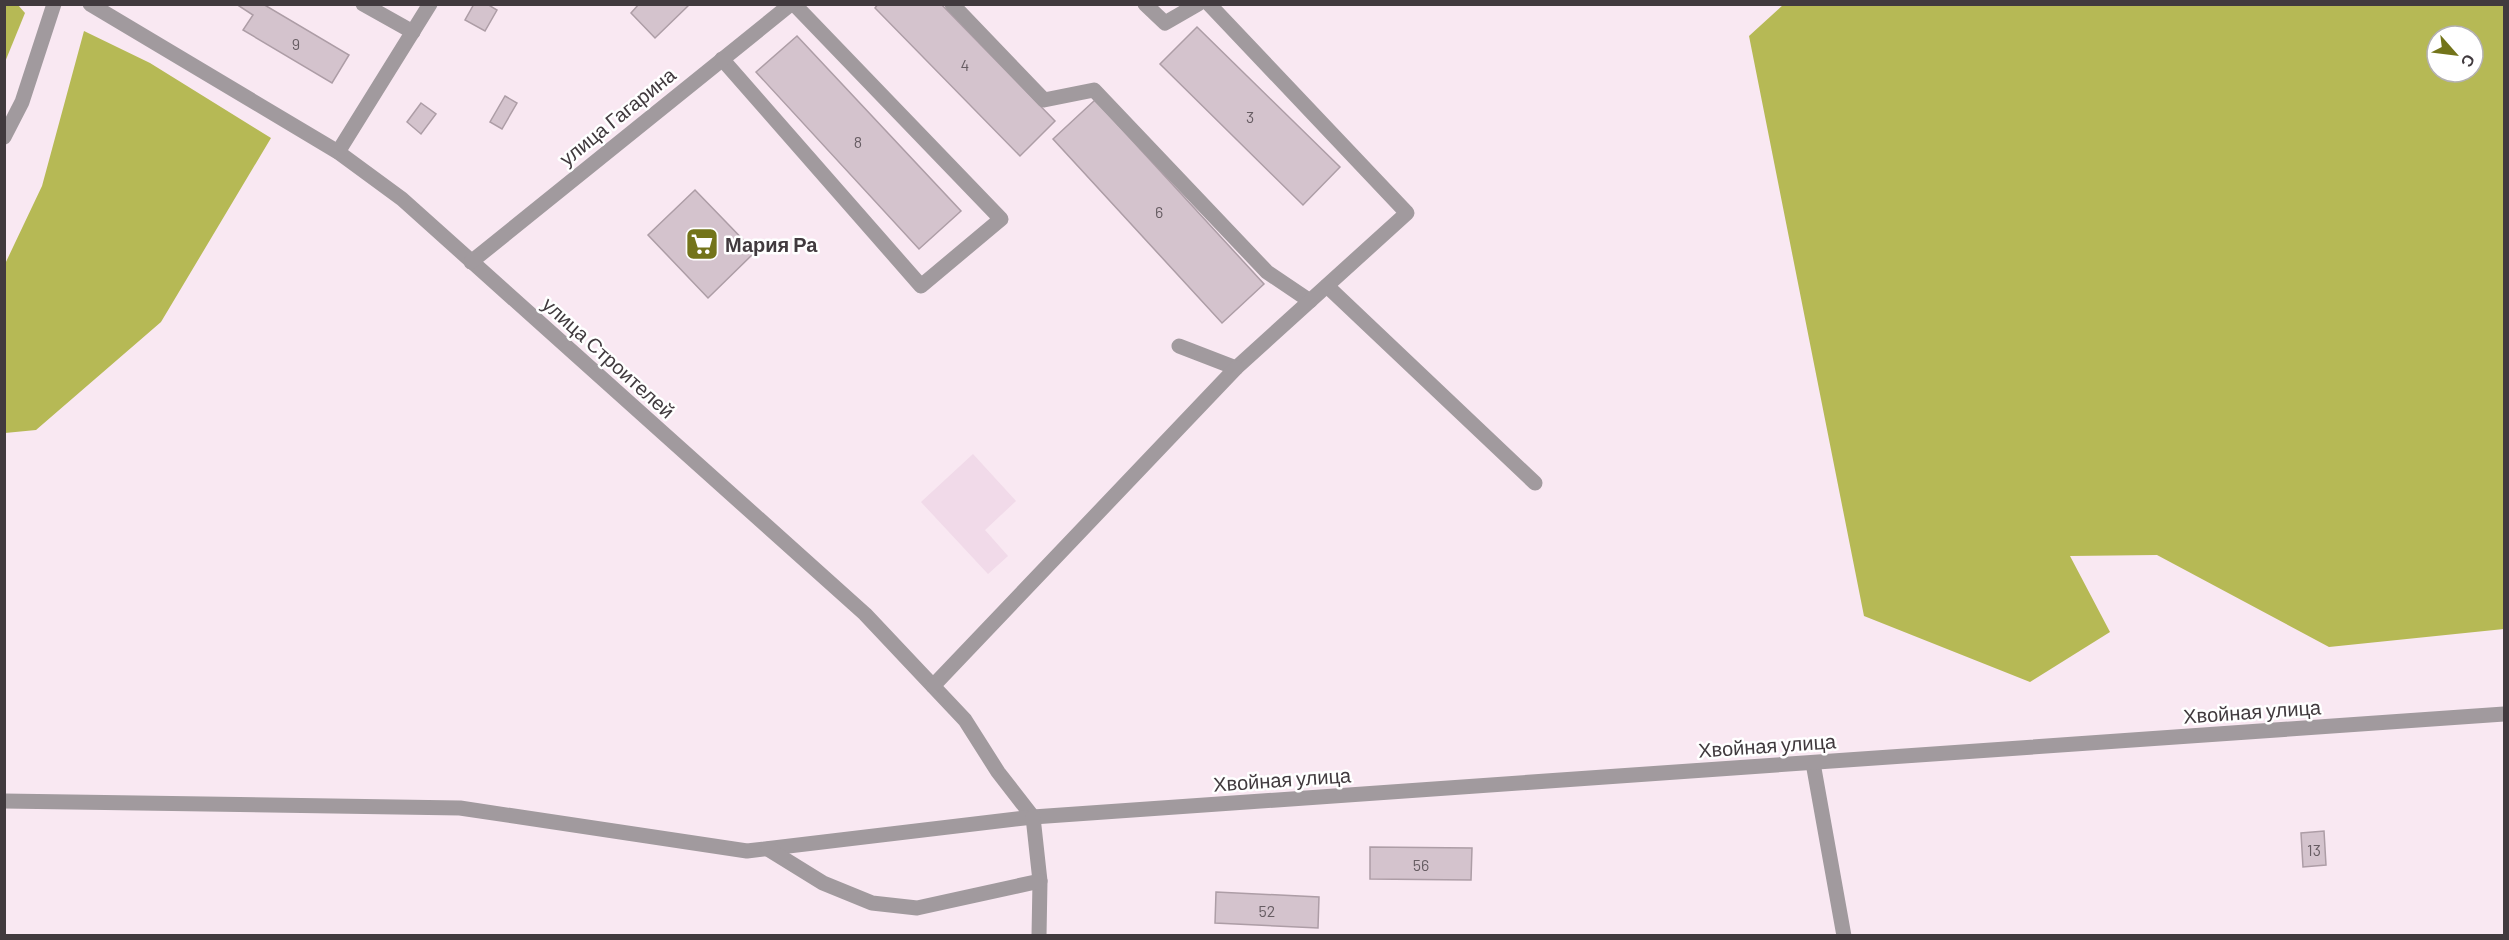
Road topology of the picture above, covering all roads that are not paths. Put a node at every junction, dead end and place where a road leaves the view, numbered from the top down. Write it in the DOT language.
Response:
graph roads {
  1 [pos="54,4"];
  2 [pos="90,4"];
  3 [pos="363,4"];
  4 [pos="430,4"];
  5 [pos="792,4"];
  6 [pos="952,4"];
  7 [pos="1144,4"];
  8 [pos="1198,4"];
  9 [pos="1209,4"];
  10 [pos="413,32"];
  11 [pos="722,59"];
  12 [pos="4,137"];
  13 [pos="338,152"];
  14 [pos="471,262"];
  15 [pos="1327,286"];
  16 [pos="1310,302"];
  17 [pos="1179,346"];
  18 [pos="1236,368"];
  19 [pos="1535,483"];
  20 [pos="933,686"];
  21 [pos="2505,714"];
  22 [pos="1813,763"];
  23 [pos="4,801"];
  24 [pos="1033,818"];
  25 [pos="768,849"];
  26 [pos="1040,881"];
  27 [pos="1038,936"];
  28 [pos="1844,936"];
  1 -- 12 [label="street"];
  2 -- 13 [label="street, улица Строителей"];
  3 -- 10 [label="street"];
  4 -- 10 [label="street"];
  5 -- 11 [label="street, улица Гагарина"];
  5 -- 11 [label="street"];
  6 -- 16 [label="street"];
  7 -- 8 [label="street"];
  9 -- 15 [label="street"];
  10 -- 13 [label="street"];
  11 -- 14 [label="street, улица Гагарина"];
  13 -- 14 [label="street, улица Строителей"];
  14 -- 20 [label="street, улица Строителей"];
  15 -- 16 [label="street"];
  15 -- 19 [label="street"];
  16 -- 18 [label="street"];
  17 -- 18 [label="street"];
  18 -- 20 [label="street"];
  20 -- 24 [label="street, улица Строителей"];
  21 -- 22 [label="street, Хвойная улица"];
  22 -- 24 [label="street, Хвойная улица"];
  22 -- 28 [label="street"];
  23 -- 25 [label="street, Хвойная улица"];
  24 -- 25 [label="street, Хвойная улица"];
  24 -- 26 [label="street"];
  25 -- 26 [label="street"];
  26 -- 27 [label="street"];
}
